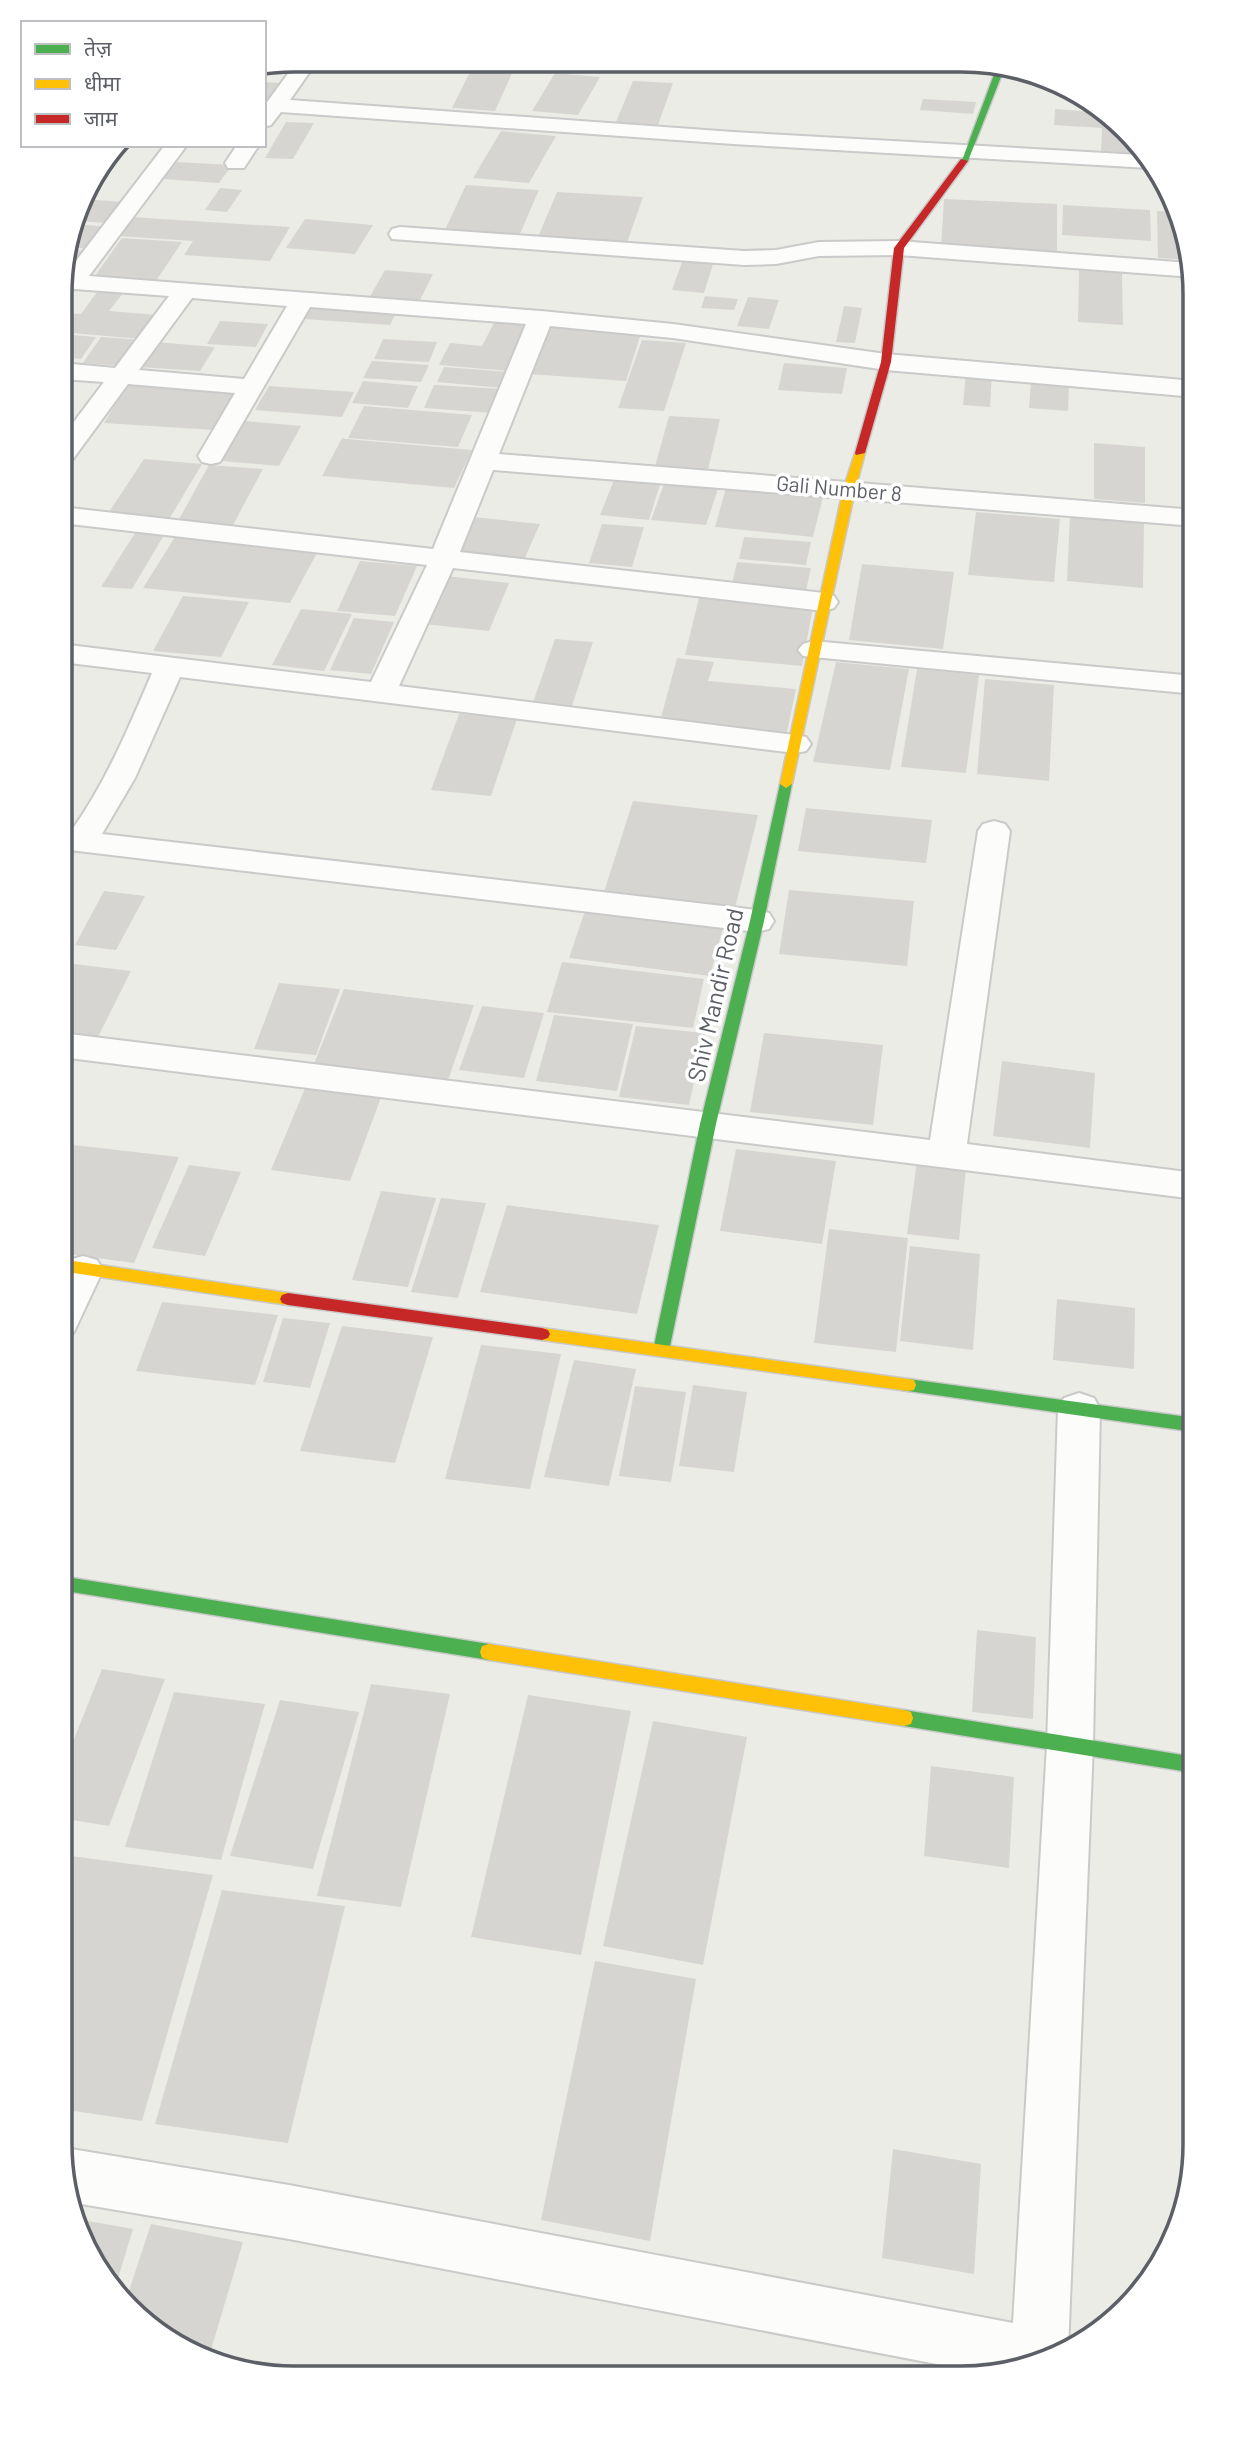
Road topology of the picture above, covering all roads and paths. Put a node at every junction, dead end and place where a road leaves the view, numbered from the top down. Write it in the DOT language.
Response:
graph roads {
  1 [pos="300,72"];
  2 [pos="998,75"];
  3 [pos="270,113"];
  4 [pos="174,147"];
  5 [pos="969,152"];
  6 [pos="1139,162"];
  7 [pos="400,234"];
  8 [pos="899,248"];
  9 [pos="1181,269"];
  10 [pos="73,274"];
  11 [pos="72,281"];
  12 [pos="186,290"];
  13 [pos="303,299"];
  14 [pos="541,318"];
  15 [pos="886,362"];
  16 [pos="72,372"];
  17 [pos="122,375"];
  18 [pos="251,387"];
  19 [pos="1183,388"];
  20 [pos="72,442"];
  21 [pos="211,456"];
  22 [pos="483,461"];
  23 [pos="849,490"];
  24 [pos="72,516"];
  25 [pos="1183,517"];
  26 [pos="443,560"];
  27 [pos="824,602"];
  28 [pos="813,650"];
  29 [pos="72,654"];
  30 [pos="170,666"];
  31 [pos="1183,684"];
  32 [pos="382,692"];
  33 [pos="795,744"];
  34 [pos="994,831"];
  35 [pos="72,839"];
  36 [pos="72,840"];
  37 [pos="757,921"];
  38 [pos="72,1046"];
  39 [pos="708,1124"];
  40 [pos="947,1153"];
  41 [pos="1183,1184"];
  42 [pos="72,1267"];
  43 [pos="661,1351"];
  44 [pos="1079,1409"];
  45 [pos="1183,1423"];
  46 [pos="72,1585"];
  47 [pos="1070,1745"];
  48 [pos="1183,1763"];
  49 [pos="75,2177"];
  50 [pos="1040,2351"];
  51 [pos="1023,2357"];
  1 -- 3 [label="street"];
  2 -- 5 [label="street"];
  3 -- 5 [label="street"];
  4 -- 10 [label="street"];
  5 -- 6 [label="street"];
  5 -- 8 [label="street"];
  7 -- 8 [label="street"];
  8 -- 9 [label="street"];
  8 -- 15 [label="street, Shiv Mandir Road"];
  11 -- 12 [label="street"];
  12 -- 13 [label="street"];
  12 -- 17 [label="street"];
  13 -- 14 [label="street"];
  13 -- 18 [label="street"];
  14 -- 15 [label="street"];
  14 -- 22 [label="street"];
  15 -- 19 [label="street"];
  15 -- 23 [label="street, Shiv Mandir Road"];
  16 -- 17 [label="street"];
  17 -- 18 [label="street"];
  17 -- 20 [label="street"];
  18 -- 21 [label="street"];
  22 -- 23 [label="street, Gali Number 8"];
  22 -- 26 [label="street"];
  23 -- 25 [label="street, Gali Number 8"];
  23 -- 27 [label="street, Shiv Mandir Road"];
  24 -- 26 [label="street"];
  26 -- 27 [label="street"];
  26 -- 32 [label="street"];
  27 -- 28 [label="street, Shiv Mandir Road"];
  28 -- 31 [label="street"];
  28 -- 33 [label="street, Shiv Mandir Road"];
  29 -- 30 [label="street"];
  30 -- 32 [label="street"];
  30 -- 35 [label="street"];
  32 -- 33 [label="street"];
  33 -- 37 [label="street, Shiv Mandir Road"];
  34 -- 40 [label="street"];
  36 -- 37 [label="street"];
  37 -- 39 [label="street, Shiv Mandir Road"];
  38 -- 39 [label="street"];
  39 -- 40 [label="street"];
  39 -- 43 [label="street, Shiv Mandir Road"];
  40 -- 41 [label="street"];
  42 -- 43 [label="street"];
  43 -- 44 [label="street"];
  44 -- 45 [label="street"];
  44 -- 47 [label="street"];
  46 -- 47 [label="street"];
  47 -- 48 [label="street"];
  47 -- 50 [label="street"];
  49 -- 51 [label="street"];
}
